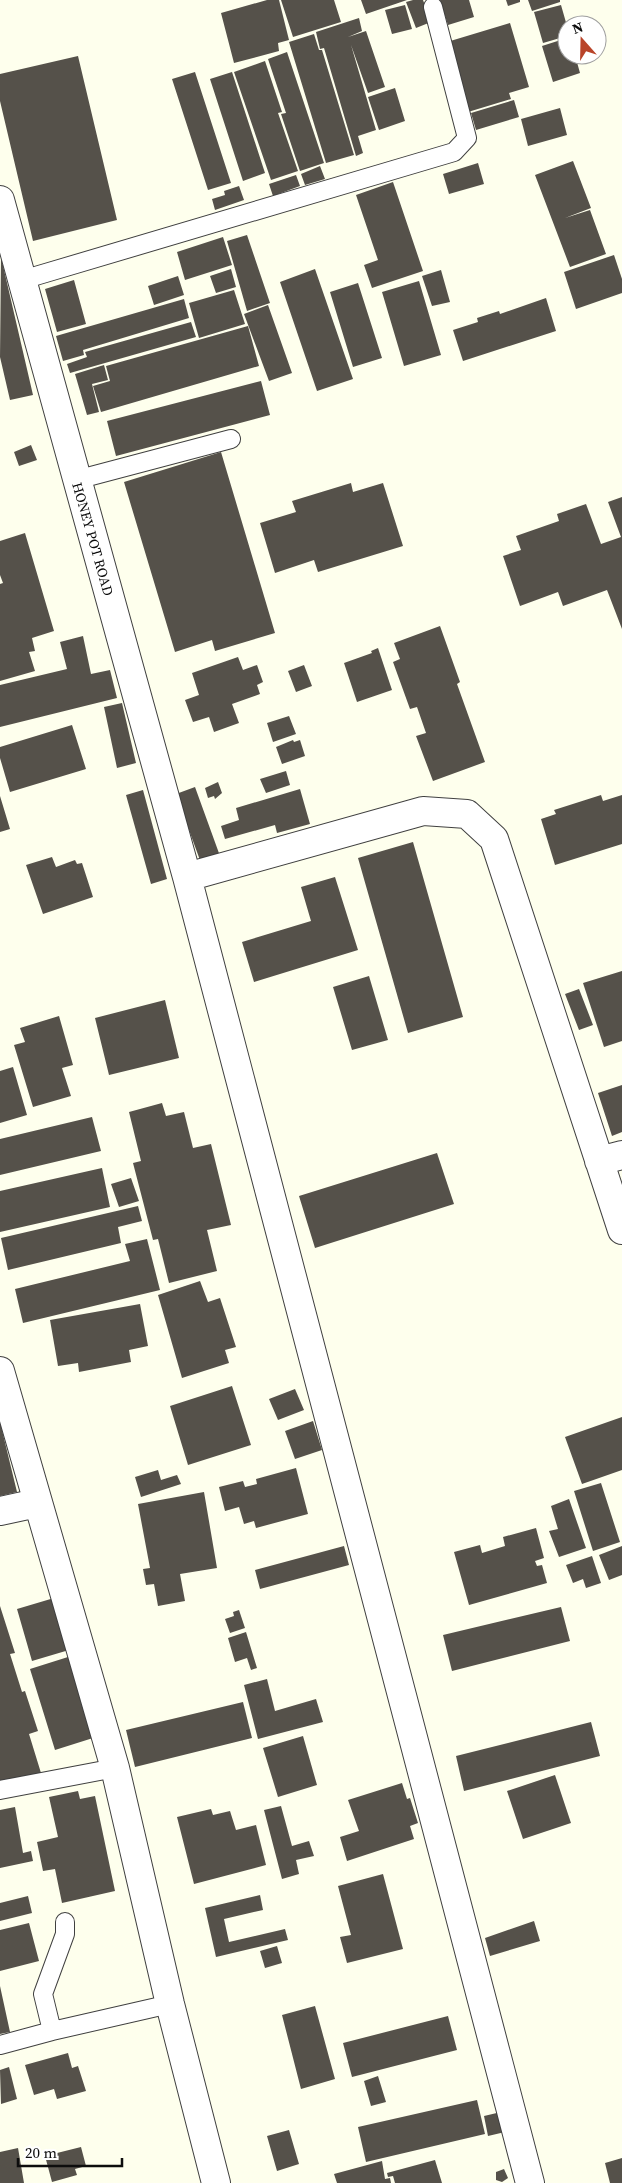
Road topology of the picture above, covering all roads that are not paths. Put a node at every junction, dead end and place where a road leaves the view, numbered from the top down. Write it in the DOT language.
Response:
graph roads {
  1 [pos="433,7"];
  2 [pos="0,200"];
  3 [pos="22,280"];
  4 [pos="231,438"];
  5 [pos="76,480"];
  6 [pos="187,877"];
  7 [pos="611,1158"];
  8 [pos="622,1230"];
  9 [pos="0,1372"];
  10 [pos="37,1503"];
  11 [pos="0,1510"];
  12 [pos="115,1768"];
  13 [pos="0,1790"];
  14 [pos="65,1922"];
  15 [pos="170,2004"];
  16 [pos="52,2030"];
  17 [pos="0,2046"];
  18 [pos="216,2183"];
  19 [pos="530,2183"];
  1 -- 3 [label="lane"];
  2 -- 3 [label="street, HONEY POT ROAD"];
  3 -- 5 [label="street, HONEY POT ROAD"];
  4 -- 5 [label="lane"];
  5 -- 6 [label="street, HONEY POT ROAD"];
  6 -- 7 [label="street"];
  6 -- 19 [label="street, HONEY POT ROAD"];
  7 -- 8 [label="street"];
  9 -- 10 [label="street"];
  10 -- 11 [label="street"];
  10 -- 12 [label="street"];
  12 -- 13 [label="lane"];
  12 -- 15 [label="street"];
  14 -- 16 [label="lane"];
  15 -- 16 [label="lane"];
  15 -- 18 [label="street"];
  16 -- 17 [label="lane"];
}
